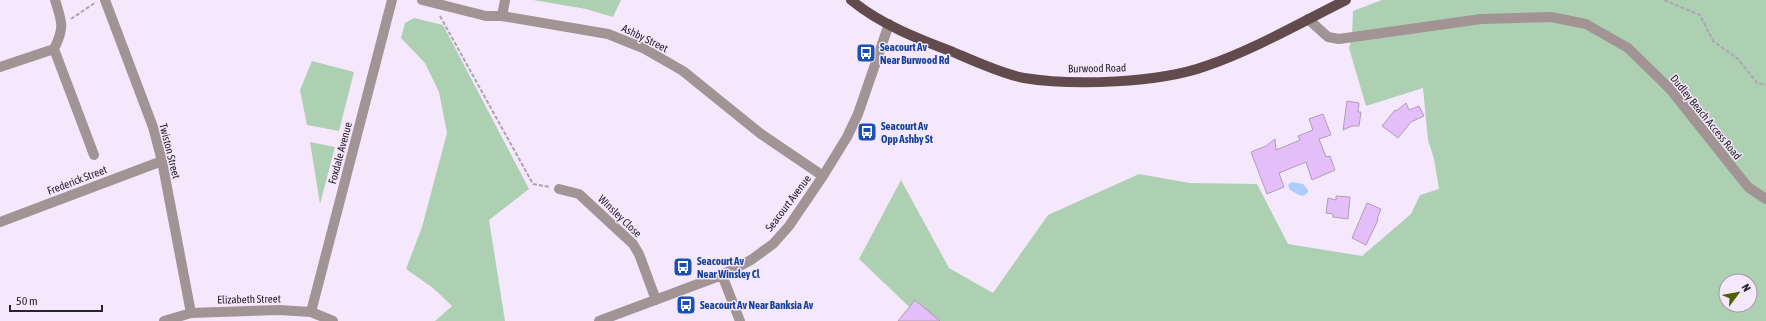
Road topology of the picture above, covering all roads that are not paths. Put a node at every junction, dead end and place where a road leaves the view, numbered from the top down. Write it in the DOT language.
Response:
graph roads {
  1 [pos="54,0"];
  2 [pos="105,0"];
  3 [pos="392,0"];
  4 [pos="422,0"];
  5 [pos="505,0"];
  6 [pos="851,0"];
  7 [pos="1346,0"];
  8 [pos="502,16"];
  9 [pos="1308,19"];
  10 [pos="889,24"];
  11 [pos="54,49"];
  12 [pos="0,67"];
  13 [pos="94,155"];
  14 [pos="162,161"];
  15 [pos="824,176"];
  16 [pos="559,189"];
  17 [pos="1766,199"];
  18 [pos="0,222"];
  19 [pos="722,276"];
  20 [pos="656,300"];
  21 [pos="311,312"];
  22 [pos="191,313"];
  23 [pos="164,321"];
  24 [pos="333,321"];
  25 [pos="599,321"];
  26 [pos="740,321"];
  1 -- 11 [label="street"];
  2 -- 14 [label="street, Twiston Street"];
  3 -- 21 [label="street, Foxdale Avenue"];
  4 -- 8 [label="street, Ashby Street"];
  5 -- 8 [label="street"];
  6 -- 10 [label="main road, Burwood Road"];
  7 -- 9 [label="main road, Burwood Road"];
  8 -- 15 [label="street, Ashby Street"];
  9 -- 10 [label="main road, Burwood Road"];
  9 -- 17 [label="street, Dudley Beach Access Road"];
  10 -- 15 [label="street, Seacourt Avenue"];
  11 -- 12 [label="street"];
  11 -- 13 [label="street"];
  14 -- 18 [label="street, Frederick Street"];
  14 -- 22 [label="street, Twiston Street"];
  15 -- 19 [label="street, Seacourt Avenue"];
  16 -- 20 [label="street, Winsley Close"];
  19 -- 20 [label="street, Seacourt Avenue"];
  19 -- 26 [label="street"];
  20 -- 25 [label="street, Seacourt Avenue"];
  21 -- 22 [label="street, Elizabeth Street"];
  21 -- 24 [label="street, Elizabeth Street"];
  22 -- 23 [label="street, Elizabeth Street"];
}
